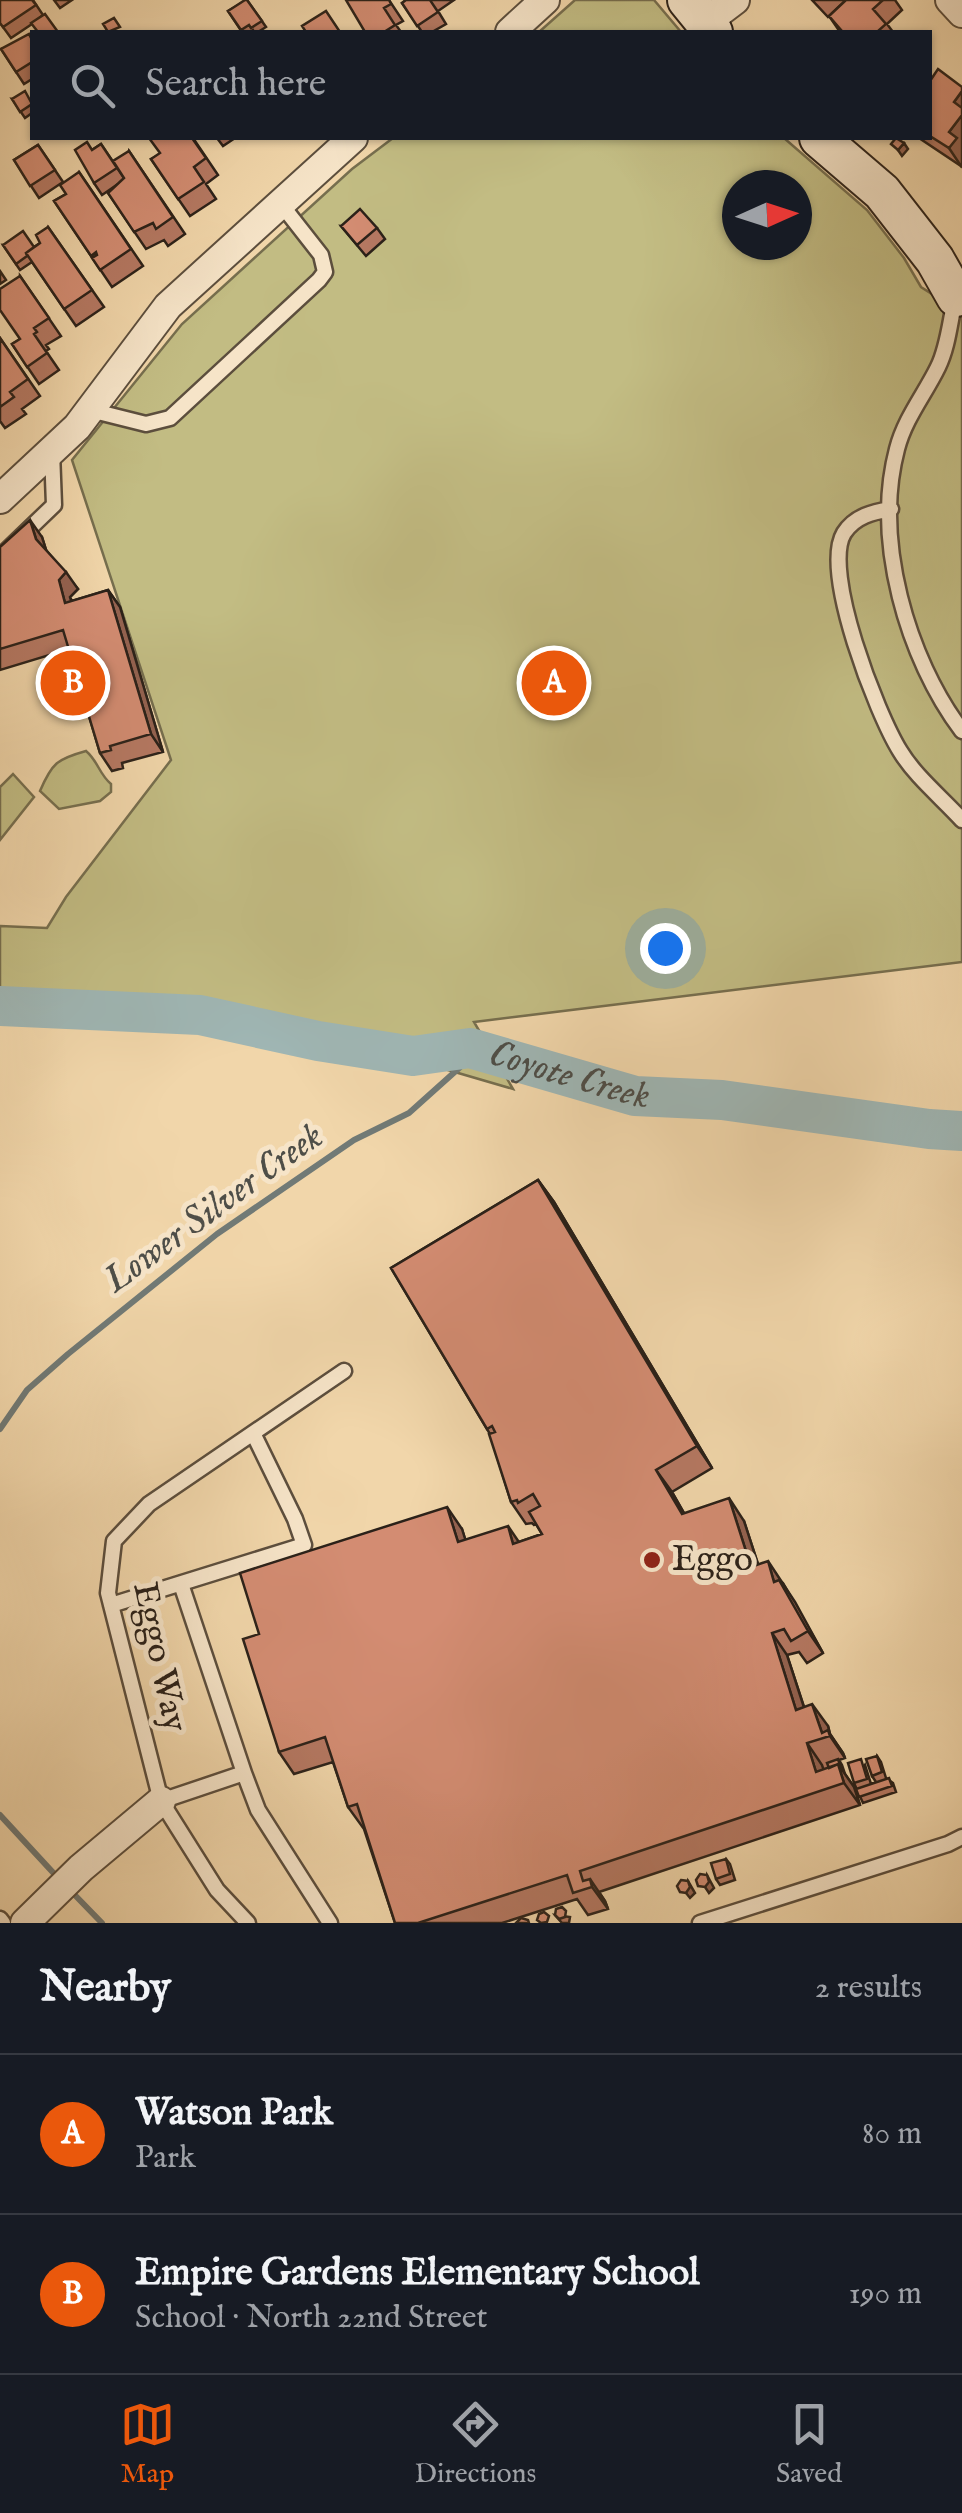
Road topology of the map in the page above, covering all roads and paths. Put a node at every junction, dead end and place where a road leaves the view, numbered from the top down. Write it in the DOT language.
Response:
graph roads {
  1 [pos="545,0"];
  2 [pos="950,0"];
  3 [pos="962,14"];
  4 [pos="512,30"];
  5 [pos="352,140"];
  6 [pos="821,140"];
  7 [pos="281,204"];
  8 [pos="959,295"];
  9 [pos="90,410"];
  10 [pos="52,452"];
  11 [pos="0,499"];
  12 [pos="890,509"];
  13 [pos="0,556"];
  14 [pos="962,732"];
  15 [pos="962,820"];
  16 [pos="344,1371"];
  17 [pos="253,1433"];
  18 [pos="180,1584"];
  19 [pos="111,1605"];
  20 [pos="244,1773"];
  21 [pos="161,1801"];
  22 [pos="955,1841"];
  23 [pos="29,1918"];
  24 [pos="248,1923"];
  25 [pos="330,1923"];
  26 [pos="700,1923"];
  1 -- 4 [label="street"];
  2 -- 3 [label="street"];
  5 -- 7 [label="street"];
  6 -- 8 [label="street"];
  7 -- 9 [label="street"];
  7 -- 9 [label="lane"];
  8 -- 12 [label="lane"];
  9 -- 10 [label="street"];
  10 -- 11 [label="street"];
  10 -- 13 [label="lane"];
  12 -- 14 [label="lane"];
  12 -- 15 [label="lane"];
  16 -- 17 [label="lane, Eggo Way"];
  17 -- 18 [label="lane"];
  17 -- 19 [label="lane, Eggo Way"];
  18 -- 19 [label="lane"];
  18 -- 20 [label="lane"];
  19 -- 21 [label="lane, Eggo Way"];
  20 -- 21 [label="lane"];
  20 -- 25 [label="lane"];
  21 -- 23 [label="street"];
  21 -- 24 [label="lane, Eggo Way"];
  22 -- 26 [label="lane"];
}
